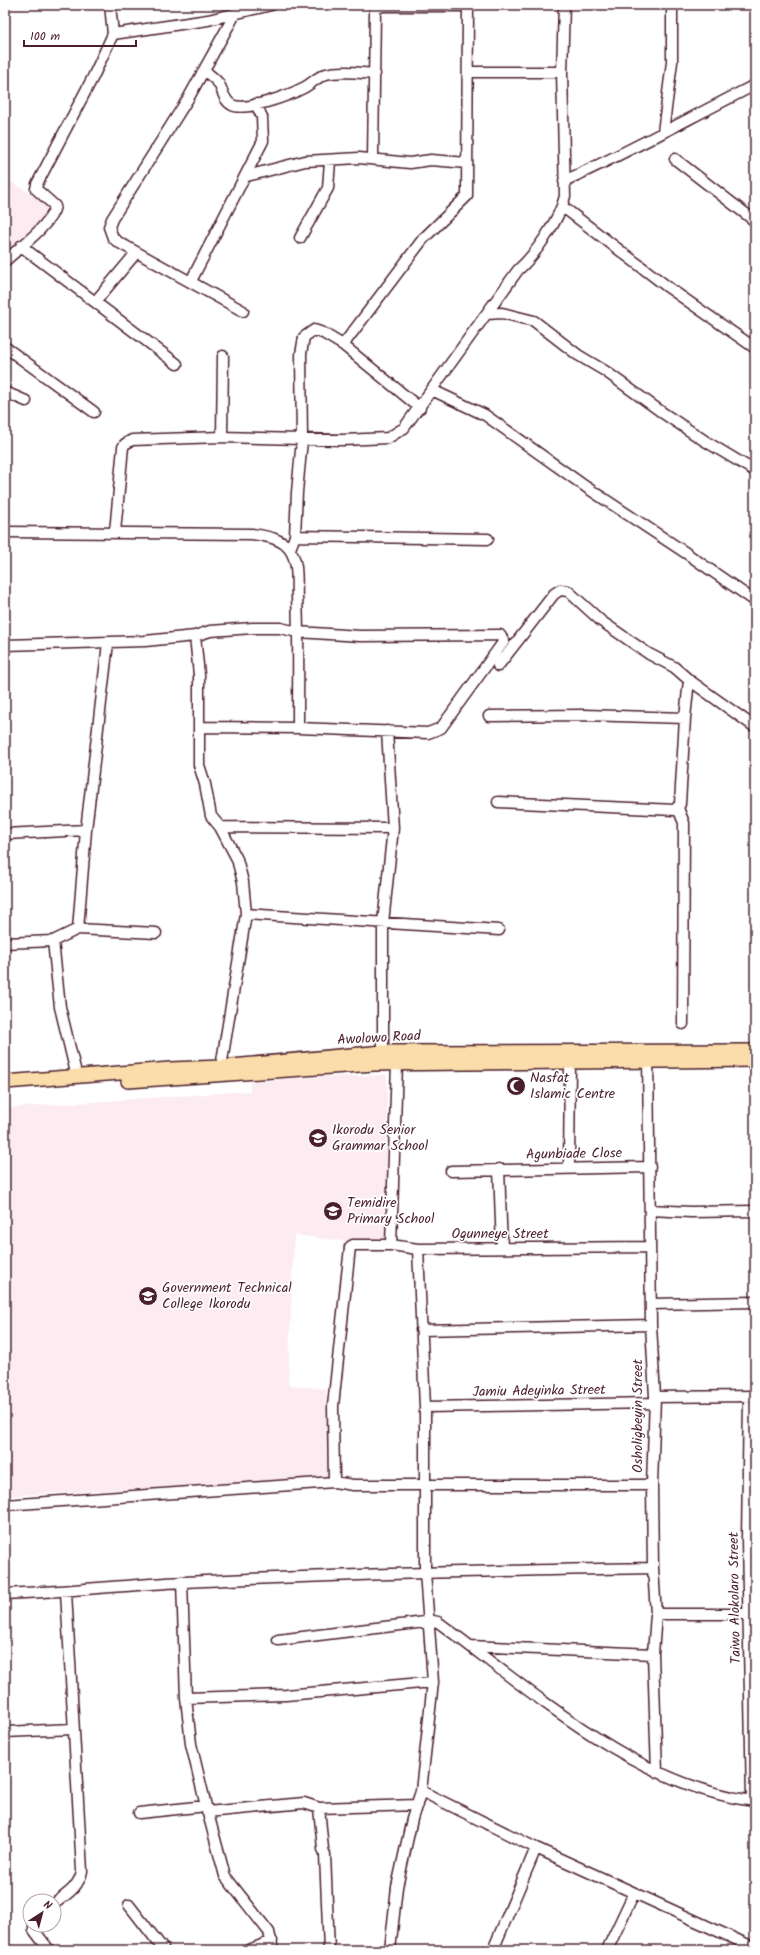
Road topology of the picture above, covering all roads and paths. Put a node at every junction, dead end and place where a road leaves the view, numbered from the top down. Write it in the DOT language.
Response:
graph roads {
  1 [pos="110,5"];
  2 [pos="271,5"];
  3 [pos="564,5"];
  4 [pos="672,5"];
  5 [pos="377,6"];
  6 [pos="468,6"];
  7 [pos="235,14"];
  8 [pos="113,34"];
  9 [pos="204,70"];
  10 [pos="468,72"];
  11 [pos="562,72"];
  12 [pos="375,74"];
  13 [pos="755,85"];
  14 [pos="256,104"];
  15 [pos="663,132"];
  16 [pos="373,159"];
  17 [pos="675,160"];
  18 [pos="330,161"];
  19 [pos="467,163"];
  20 [pos="247,176"];
  21 [pos="564,181"];
  22 [pos="563,207"];
  23 [pos="755,221"];
  24 [pos="300,238"];
  25 [pos="21,246"];
  26 [pos="136,253"];
  27 [pos="5,261"];
  28 [pos="191,281"];
  29 [pos="95,302"];
  30 [pos="243,312"];
  31 [pos="487,314"];
  32 [pos="343,345"];
  33 [pos="5,347"];
  34 [pos="755,348"];
  35 [pos="223,356"];
  36 [pos="177,364"];
  37 [pos="432,390"];
  38 [pos="5,392"];
  39 [pos="26,401"];
  40 [pos="420,408"];
  41 [pos="94,412"];
  42 [pos="222,437"];
  43 [pos="302,440"];
  44 [pos="755,471"];
  45 [pos="5,532"];
  46 [pos="115,532"];
  47 [pos="295,536"];
  48 [pos="488,539"];
  49 [pos="290,548"];
  50 [pos="755,601"];
  51 [pos="298,632"];
  52 [pos="195,636"];
  53 [pos="108,643"];
  54 [pos="5,645"];
  55 [pos="498,666"];
  56 [pos="689,680"];
  57 [pos="489,716"];
  58 [pos="685,718"];
  59 [pos="200,727"];
  60 [pos="755,727"];
  61 [pos="298,728"];
  62 [pos="387,731"];
  63 [pos="498,802"];
  64 [pos="678,808"];
  65 [pos="220,827"];
  66 [pos="393,828"];
  67 [pos="86,830"];
  68 [pos="5,834"];
  69 [pos="246,914"];
  70 [pos="383,923"];
  71 [pos="78,929"];
  72 [pos="499,930"];
  73 [pos="156,932"];
  74 [pos="53,941"];
  75 [pos="5,943"];
  76 [pos="683,1024"];
  77 [pos="755,1051"];
  78 [pos="383,1052"];
  79 [pos="648,1056"];
  80 [pos="755,1060"];
  81 [pos="570,1062"];
  82 [pos="397,1064"];
  83 [pos="221,1067"];
  84 [pos="189,1073"];
  85 [pos="77,1077"];
  86 [pos="5,1082"];
  87 [pos="5,1091"];
  88 [pos="650,1167"];
  89 [pos="569,1168"];
  90 [pos="499,1170"];
  91 [pos="451,1171"];
  92 [pos="650,1210"];
  93 [pos="755,1211"];
  94 [pos="391,1245"];
  95 [pos="650,1247"];
  96 [pos="502,1248"];
  97 [pos="418,1249"];
  98 [pos="755,1302"];
  99 [pos="652,1304"];
  100 [pos="651,1325"];
  101 [pos="421,1330"];
  102 [pos="752,1396"];
  103 [pos="654,1400"];
  104 [pos="425,1407"];
  105 [pos="334,1482"];
  106 [pos="425,1485"];
  107 [pos="652,1485"];
  108 [pos="751,1488"];
  109 [pos="5,1505"];
  110 [pos="653,1568"];
  111 [pos="425,1572"];
  112 [pos="182,1582"];
  113 [pos="752,1583"];
  114 [pos="66,1592"];
  115 [pos="5,1594"];
  116 [pos="656,1614"];
  117 [pos="749,1614"];
  118 [pos="429,1622"];
  119 [pos="278,1640"];
  120 [pos="470,1646"];
  121 [pos="653,1654"];
  122 [pos="433,1682"];
  123 [pos="186,1698"];
  124 [pos="73,1729"];
  125 [pos="5,1732"];
  126 [pos="657,1772"];
  127 [pos="421,1791"];
  128 [pos="753,1801"];
  129 [pos="418,1805"];
  130 [pos="319,1808"];
  131 [pos="207,1809"];
  132 [pos="139,1813"];
  133 [pos="536,1848"];
  134 [pos="634,1894"];
  135 [pos="62,1898"];
  136 [pos="129,1905"];
  137 [pos="36,1933"];
  138 [pos="273,1946"];
  139 [pos="755,1948"];
  140 [pos="49,1950"];
  141 [pos="164,1950"];
  142 [pos="250,1950"];
  143 [pos="329,1950"];
  144 [pos="390,1950"];
  145 [pos="493,1950"];
  146 [pos="606,1950"];
  1 -- 8 [label="street"];
  2 -- 7 [label="street"];
  3 -- 11 [label="street"];
  4 -- 15 [label="street"];
  5 -- 6 [label="street"];
  5 -- 12 [label="street"];
  6 -- 10 [label="street"];
  7 -- 8 [label="street"];
  7 -- 9 [label="street"];
  8 -- 25 [label="street"];
  9 -- 14 [label="street"];
  9 -- 26 [label="street"];
  10 -- 11 [label="street"];
  10 -- 19 [label="street"];
  11 -- 21 [label="street"];
  12 -- 14 [label="street"];
  12 -- 16 [label="street"];
  13 -- 15 [label="street"];
  14 -- 20 [label="street"];
  15 -- 21 [label="street"];
  16 -- 18 [label="street"];
  16 -- 19 [label="street"];
  17 -- 23 [label="street"];
  18 -- 20 [label="street"];
  18 -- 24 [label="street"];
  19 -- 32 [label="street"];
  20 -- 28 [label="street"];
  21 -- 22 [label="street"];
  22 -- 31 [label="street"];
  22 -- 34 [label="street"];
  25 -- 27 [label="street"];
  25 -- 29 [label="street"];
  26 -- 28 [label="street"];
  26 -- 29 [label="street"];
  28 -- 30 [label="street"];
  29 -- 36 [label="street"];
  31 -- 37 [label="street"];
  31 -- 44 [label="street"];
  32 -- 40 [label="street"];
  32 -- 43 [label="street"];
  33 -- 41 [label="street"];
  35 -- 42 [label="street"];
  37 -- 40 [label="street"];
  37 -- 50 [label="street"];
  38 -- 39 [label="street"];
  40 -- 43 [label="street"];
  42 -- 43 [label="street"];
  42 -- 46 [label="street"];
  43 -- 47 [label="street"];
  45 -- 46 [label="street"];
  46 -- 49 [label="street"];
  47 -- 48 [label="street"];
  47 -- 49 [label="street"];
  49 -- 51 [label="street"];
  51 -- 52 [label="street"];
  51 -- 61 [label="street"];
  51 -- 62 [label="street"];
  52 -- 53 [label="street"];
  52 -- 59 [label="street"];
  53 -- 54 [label="street"];
  53 -- 67 [label="street"];
  55 -- 56 [label="street"];
  56 -- 58 [label="street"];
  56 -- 60 [label="street"];
  57 -- 58 [label="street"];
  58 -- 64 [label="street"];
  59 -- 61 [label="street"];
  59 -- 65 [label="street"];
  61 -- 62 [label="street"];
  62 -- 66 [label="street"];
  63 -- 64 [label="street"];
  64 -- 76 [label="street"];
  65 -- 66 [label="street"];
  65 -- 69 [label="street"];
  66 -- 70 [label="street"];
  67 -- 68 [label="street"];
  67 -- 71 [label="street"];
  69 -- 70 [label="street"];
  69 -- 83 [label="street"];
  70 -- 72 [label="street"];
  70 -- 78 [label="street"];
  71 -- 73 [label="street"];
  71 -- 74 [label="street"];
  74 -- 75 [label="street"];
  74 -- 85 [label="street"];
  77 -- 79 [label="main road, Awolowo Road"];
  78 -- 79 [label="main road, Awolowo Road"];
  78 -- 83 [label="main road, Awolowo Road"];
  79 -- 80 [label="main road, Awolowo Road"];
  79 -- 81 [label="main road, Awolowo Road"];
  79 -- 88 [label="street, Osholigbeyin Street"];
  81 -- 82 [label="main road, Awolowo Road"];
  81 -- 89 [label="street"];
  82 -- 84 [label="main road, Awolowo Road"];
  82 -- 94 [label="street"];
  83 -- 84 [label="main road, Awolowo Road"];
  84 -- 85 [label="main road, Awolowo Road"];
  84 -- 87 [label="main road, Awolowo Road"];
  85 -- 86 [label="main road, Awolowo Road"];
  88 -- 89 [label="street, Agunbiade Close"];
  88 -- 92 [label="street, Osholigbeyin Street"];
  89 -- 90 [label="street, Agunbiade Close"];
  90 -- 91 [label="street, Agunbiade Close"];
  90 -- 96 [label="street"];
  92 -- 93 [label="street"];
  92 -- 95 [label="street, Osholigbeyin Street"];
  94 -- 97 [label="street, Ogunneye Street"];
  94 -- 105 [label="street, Ogunneye Street"];
  95 -- 96 [label="street, Ogunneye Street"];
  95 -- 99 [label="street, Osholigbeyin Street"];
  96 -- 97 [label="street, Ogunneye Street"];
  97 -- 101 [label="street"];
  98 -- 99 [label="street"];
  99 -- 100 [label="street, Osholigbeyin Street"];
  100 -- 101 [label="street"];
  100 -- 103 [label="street, Osholigbeyin Street"];
  101 -- 104 [label="street"];
  102 -- 103 [label="street, Jamiu Adeyinka Street"];
  102 -- 108 [label="street, Taiwo Alokolaro Street"];
  103 -- 104 [label="street, Jamiu Adeyinka Street"];
  103 -- 107 [label="street, Osholigbeyin Street"];
  104 -- 106 [label="street"];
  105 -- 106 [label="street"];
  105 -- 109 [label="street"];
  106 -- 107 [label="street"];
  106 -- 111 [label="street"];
  107 -- 110 [label="street, Osholigbeyin Street"];
  108 -- 113 [label="street, Taiwo Alokolaro Street"];
  110 -- 111 [label="street"];
  110 -- 116 [label="street, Osholigbeyin Street"];
  111 -- 112 [label="street"];
  111 -- 118 [label="street"];
  112 -- 114 [label="street"];
  112 -- 123 [label="street"];
  113 -- 117 [label="street, Taiwo Alokolaro Street"];
  114 -- 115 [label="street"];
  114 -- 124 [label="street"];
  116 -- 117 [label="street"];
  116 -- 121 [label="street, Osholigbeyin Street"];
  117 -- 128 [label="street, Taiwo Alokolaro Street"];
  118 -- 119 [label="street"];
  118 -- 120 [label="street"];
  118 -- 122 [label="street"];
  120 -- 121 [label="street"];
  120 -- 126 [label="street"];
  121 -- 126 [label="street, Osholigbeyin Street"];
  122 -- 123 [label="street"];
  122 -- 127 [label="street"];
  123 -- 131 [label="street"];
  124 -- 125 [label="street"];
  124 -- 135 [label="street"];
  126 -- 128 [label="street"];
  127 -- 129 [label="street"];
  127 -- 133 [label="street"];
  129 -- 130 [label="street"];
  129 -- 144 [label="street"];
  130 -- 131 [label="street"];
  130 -- 143 [label="street"];
  131 -- 132 [label="street"];
  131 -- 138 [label="street"];
  133 -- 134 [label="street"];
  133 -- 145 [label="street"];
  134 -- 139 [label="street"];
  134 -- 146 [label="street"];
  136 -- 141 [label="street"];
  137 -- 140 [label="street"];
  138 -- 142 [label="street"];
}
